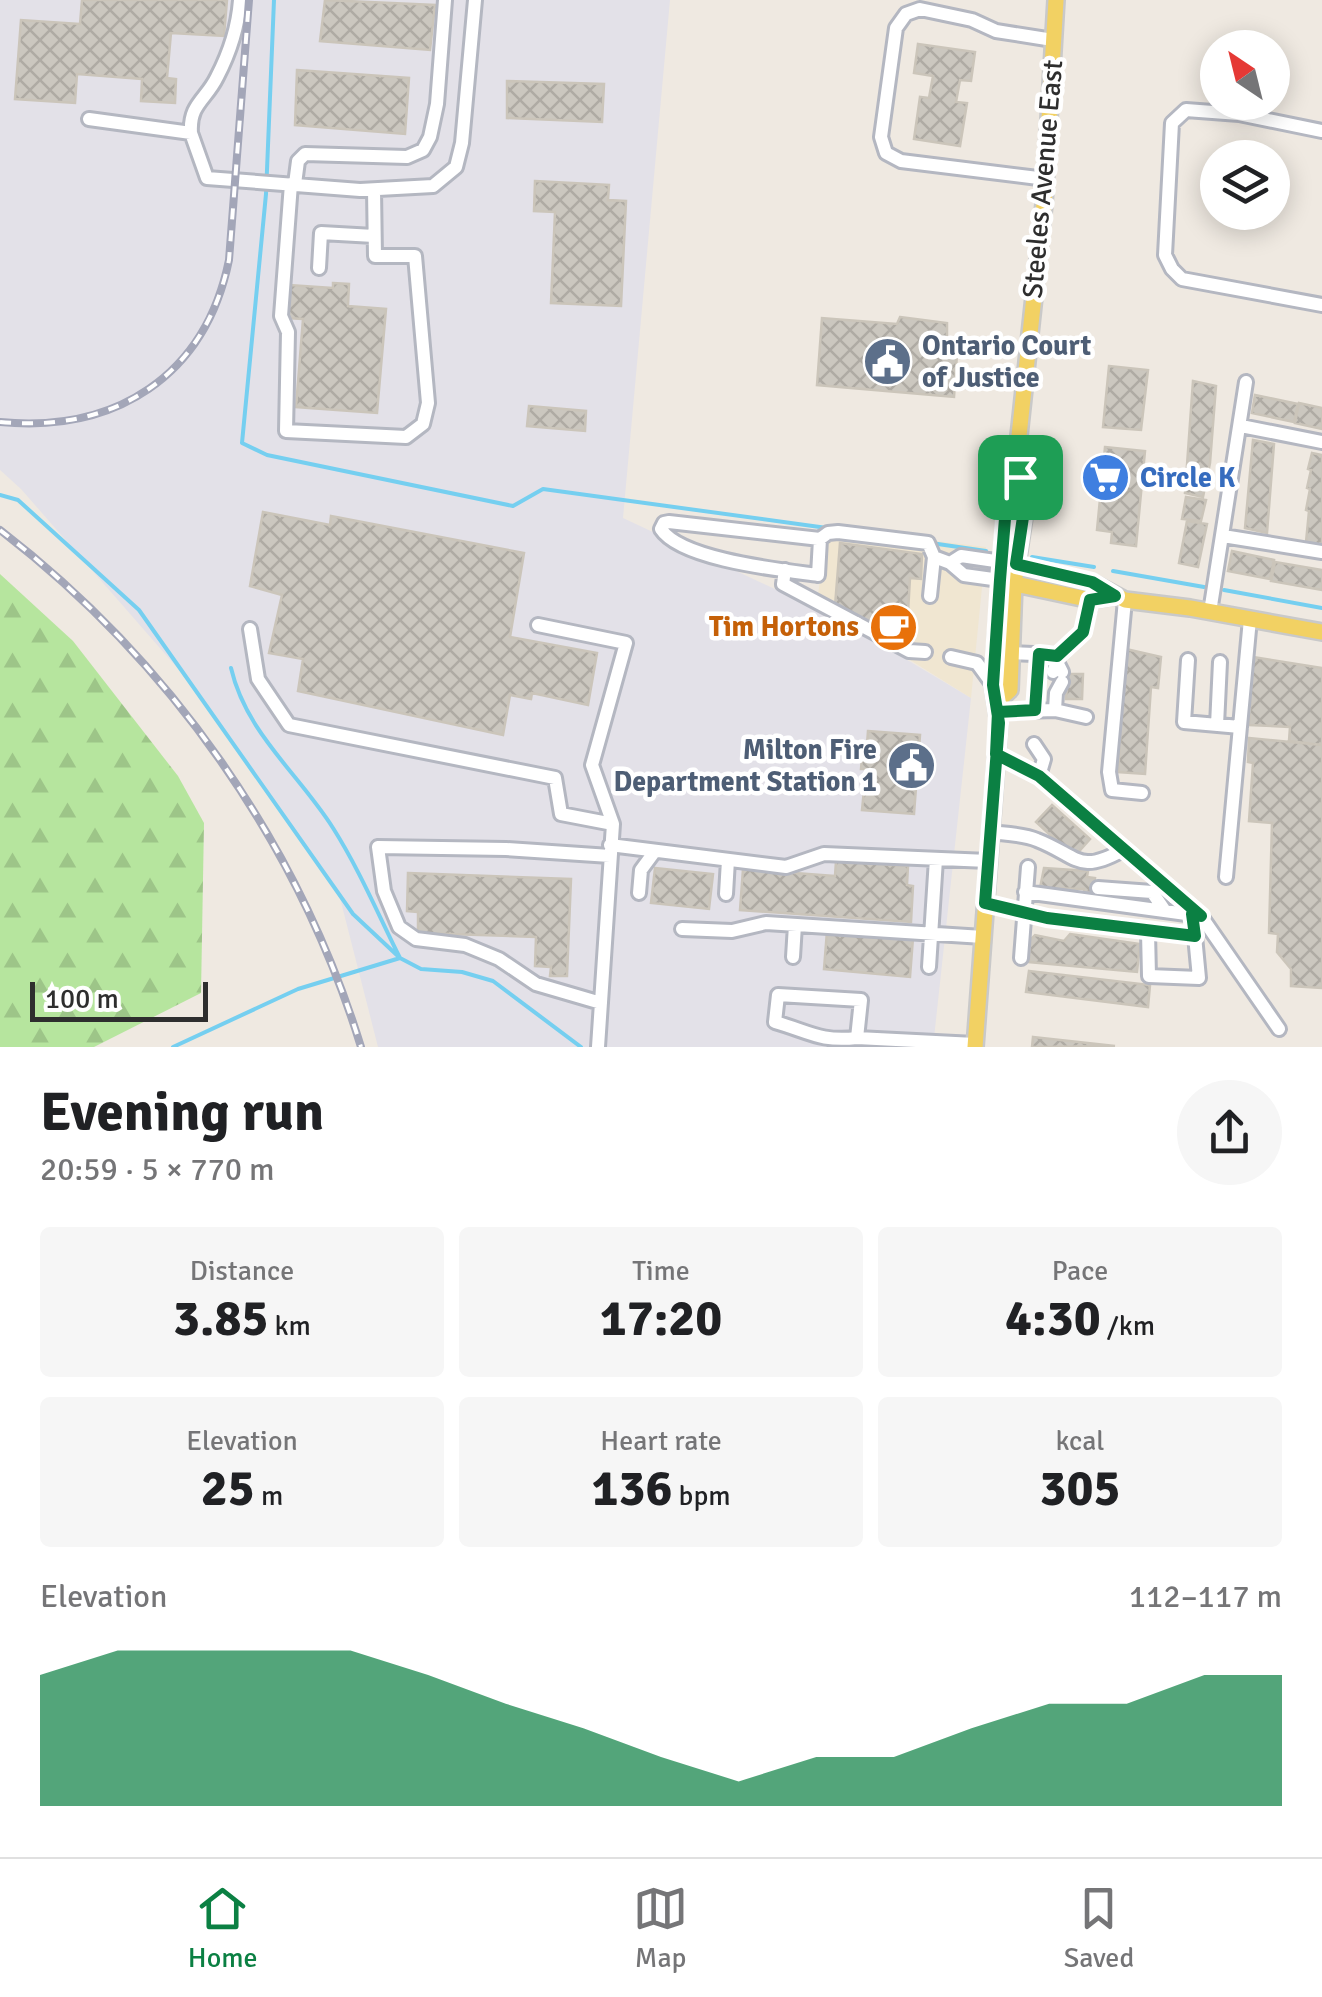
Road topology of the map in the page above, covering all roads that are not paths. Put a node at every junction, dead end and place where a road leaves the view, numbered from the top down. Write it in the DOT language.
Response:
graph roads {
  1 [pos="240,0"];
  2 [pos="445,0"];
  3 [pos="475,0"];
  4 [pos="1056,0"];
  5 [pos="1054,40"];
  6 [pos="89,118"];
  7 [pos="1322,131"];
  8 [pos="191,133"];
  9 [pos="1046,179"];
  10 [pos="288,184"];
  11 [pos="374,190"];
  12 [pos="374,236"];
  13 [pos="320,268"];
  14 [pos="1322,305"];
  15 [pos="1246,382"];
  16 [pos="1241,426"];
  17 [pos="1322,442"];
  18 [pos="1223,536"];
  19 [pos="820,539"];
  20 [pos="1322,552"];
  21 [pos="934,557"];
  22 [pos="1009,563"];
  23 [pos="950,564"];
  24 [pos="785,570"];
  25 [pos="1007,582"];
  26 [pos="930,596"];
  27 [pos="1120,598"];
  28 [pos="1090,600"];
  29 [pos="1210,612"];
  30 [pos="1250,619"];
  31 [pos="538,626"];
  32 [pos="250,629"];
  33 [pos="1322,632"];
  34 [pos="925,652"];
  35 [pos="1011,653"];
  36 [pos="1039,654"];
  37 [pos="951,657"];
  38 [pos="1188,660"];
  39 [pos="1220,662"];
  40 [pos="1057,674"];
  41 [pos="996,699"];
  42 [pos="1035,710"];
  43 [pos="1055,710"];
  44 [pos="1086,716"];
  45 [pos="1216,724"];
  46 [pos="1240,726"];
  47 [pos="1034,744"];
  48 [pos="996,754"];
  49 [pos="1039,776"];
  50 [pos="1142,792"];
  51 [pos="613,824"];
  52 [pos="990,832"];
  53 [pos="610,850"];
  54 [pos="654,850"];
  55 [pos="1123,850"];
  56 [pos="936,859"];
  57 [pos="728,860"];
  58 [pos="988,862"];
  59 [pos="1028,867"];
  60 [pos="1226,877"];
  61 [pos="1098,888"];
  62 [pos="1024,892"];
  63 [pos="639,893"];
  64 [pos="726,894"];
  65 [pos="985,903"];
  66 [pos="1165,910"];
  67 [pos="1024,912"];
  68 [pos="1196,915"];
  69 [pos="795,924"];
  70 [pos="682,929"];
  71 [pos="1148,932"];
  72 [pos="932,933"];
  73 [pos="983,936"];
  74 [pos="1195,936"];
  75 [pos="793,957"];
  76 [pos="1021,958"];
  77 [pos="929,967"];
  78 [pos="601,1002"];
  79 [pos="1279,1029"];
  80 [pos="857,1038"];
  81 [pos="975,1046"];
  82 [pos="598,1047"];
  1 -- 8 [label="street"];
  2 -- 10 [label="street"];
  3 -- 11 [label="street"];
  4 -- 5 [label="main road, Steeles Avenue East"];
  5 -- 9 [label="main road, Steeles Avenue East"];
  5 -- 9 [label="street"];
  6 -- 8 [label="street"];
  7 -- 14 [label="street"];
  8 -- 10 [label="street"];
  9 -- 22 [label="main road, Steeles Avenue East"];
  10 -- 11 [label="street"];
  10 -- 12 [label="street"];
  11 -- 12 [label="street"];
  12 -- 13 [label="street"];
  15 -- 16 [label="street"];
  16 -- 17 [label="street"];
  16 -- 18 [label="street"];
  18 -- 20 [label="street"];
  18 -- 29 [label="street"];
  19 -- 21 [label="street"];
  19 -- 24 [label="street"];
  19 -- 24 [label="street"];
  21 -- 23 [label="street"];
  21 -- 26 [label="street"];
  22 -- 23 [label="street"];
  22 -- 25 [label="main road, Steeles Avenue East"];
  22 -- 27 [label="main road"];
  23 -- 25 [label="street"];
  24 -- 34 [label="street"];
  25 -- 28 [label="main road"];
  25 -- 35 [label="main road, Steeles Avenue East"];
  25 -- 41 [label="main road, Steeles Avenue East"];
  27 -- 28 [label="main road"];
  27 -- 29 [label="main road"];
  27 -- 50 [label="street"];
  28 -- 40 [label="street"];
  29 -- 30 [label="main road"];
  30 -- 33 [label="main road"];
  30 -- 46 [label="street"];
  31 -- 51 [label="street"];
  32 -- 51 [label="street"];
  35 -- 36 [label="street"];
  35 -- 41 [label="main road, Steeles Avenue East"];
  36 -- 40 [label="street"];
  36 -- 42 [label="street"];
  37 -- 41 [label="street"];
  38 -- 45 [label="street"];
  39 -- 45 [label="street"];
  40 -- 43 [label="street"];
  41 -- 42 [label="street"];
  41 -- 48 [label="main road, Steeles Avenue East"];
  42 -- 43 [label="street"];
  43 -- 44 [label="street"];
  45 -- 46 [label="street"];
  46 -- 60 [label="street"];
  47 -- 49 [label="street"];
  48 -- 49 [label="street"];
  48 -- 52 [label="main road, Steeles Avenue East"];
  49 -- 55 [label="street"];
  51 -- 53 [label="street"];
  52 -- 55 [label="street"];
  52 -- 58 [label="main road, Steeles Avenue East"];
  53 -- 54 [label="street"];
  53 -- 78 [label="street"];
  53 -- 78 [label="street"];
  54 -- 57 [label="street"];
  54 -- 63 [label="street"];
  55 -- 68 [label="street"];
  56 -- 57 [label="street"];
  56 -- 58 [label="street"];
  56 -- 72 [label="street"];
  57 -- 64 [label="street"];
  58 -- 65 [label="main road, Steeles Avenue East"];
  59 -- 62 [label="street"];
  61 -- 66 [label="street"];
  62 -- 66 [label="street"];
  62 -- 67 [label="street"];
  65 -- 67 [label="street"];
  65 -- 73 [label="main road, Steeles Avenue East"];
  66 -- 68 [label="street"];
  67 -- 71 [label="street"];
  67 -- 76 [label="street"];
  68 -- 74 [label="street"];
  68 -- 79 [label="street"];
  69 -- 70 [label="street"];
  69 -- 72 [label="street"];
  69 -- 75 [label="street"];
  71 -- 74 [label="street"];
  71 -- 74 [label="street"];
  72 -- 73 [label="street"];
  72 -- 77 [label="street"];
  73 -- 81 [label="main road, Steeles Avenue East"];
  78 -- 82 [label="street"];
  80 -- 80 [label="street"];
  80 -- 81 [label="street"];
}
